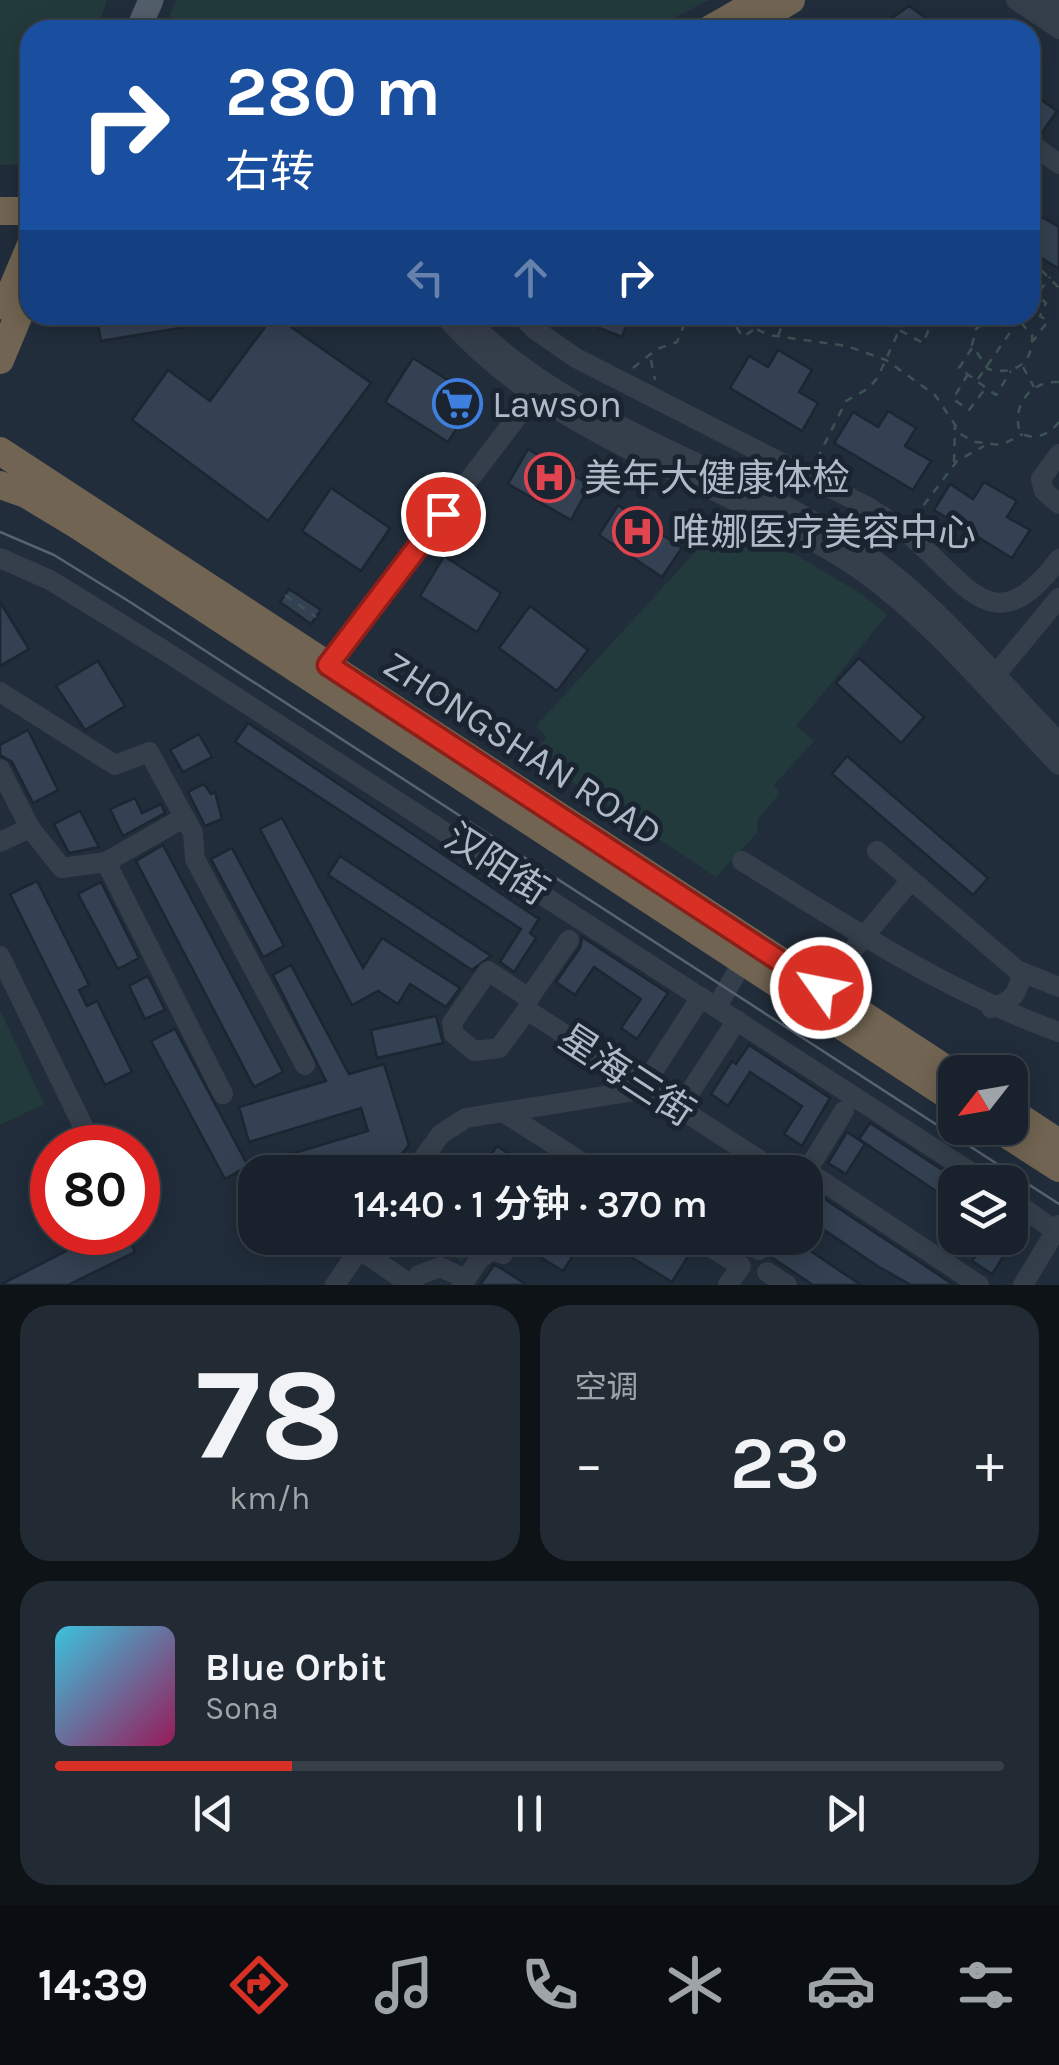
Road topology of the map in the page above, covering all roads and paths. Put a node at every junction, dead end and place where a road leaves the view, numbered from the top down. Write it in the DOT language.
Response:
graph roads {
  1 [pos="761,0"];
  2 [pos="791,0"];
  3 [pos="1016,0"];
  4 [pos="1044,0"];
  5 [pos="1059,10"];
  6 [pos="726,20"];
  7 [pos="757,20"];
  8 [pos="1059,30"];
  9 [pos="1040,268"];
  10 [pos="20,271"];
  11 [pos="1050,277"];
  12 [pos="1059,288"];
  13 [pos="1040,290"];
  14 [pos="20,312"];
  15 [pos="1040,316"];
  16 [pos="0,319"];
  17 [pos="454,325"];
  18 [pos="475,325"];
  19 [pos="530,325"];
  20 [pos="684,325"];
  21 [pos="731,325"];
  22 [pos="740,325"];
  23 [pos="749,325"];
  24 [pos="783,325"];
  25 [pos="886,325"];
  26 [pos="902,325"];
  27 [pos="931,325"];
  28 [pos="981,325"];
  29 [pos="1015,325"];
  30 [pos="1025,325"];
  31 [pos="738,328"];
  32 [pos="754,330"];
  33 [pos="898,333"];
  34 [pos="778,336"];
  35 [pos="1032,342"];
  36 [pos="973,347"];
  37 [pos="0,360"];
  38 [pos="886,360"];
  39 [pos="1022,365"];
  40 [pos="986,367"];
  41 [pos="1012,370"];
  42 [pos="968,374"];
  43 [pos="977,380"];
  44 [pos="1059,381"];
  45 [pos="540,387"];
  46 [pos="986,388"];
  47 [pos="1034,388"];
  48 [pos="636,390"];
  49 [pos="961,404"];
  50 [pos="952,417"];
  51 [pos="1059,422"];
  52 [pos="955,424"];
  53 [pos="1054,429"];
  54 [pos="620,433"];
  55 [pos="1059,433"];
  56 [pos="1022,434"];
  57 [pos="985,445"];
  58 [pos="0,451"];
  59 [pos="1059,454"];
  60 [pos="953,466"];
  61 [pos="808,476"];
  62 [pos="0,484"];
  63 [pos="1059,504"];
  64 [pos="904,531"];
  65 [pos="0,558"];
  66 [pos="1058,562"];
  67 [pos="285,595"];
  68 [pos="1059,598"];
  69 [pos="316,616"];
  70 [pos="328,665"];
  71 [pos="990,682"];
  72 [pos="0,692"];
  73 [pos="439,694"];
  74 [pos="466,711"];
  75 [pos="1059,742"];
  76 [pos="1059,765"];
  77 [pos="0,769"];
  78 [pos="185,817"];
  79 [pos="30,828"];
  80 [pos="0,842"];
  81 [pos="877,851"];
  82 [pos="742,861"];
  83 [pos="106,862"];
  84 [pos="911,880"];
  85 [pos="828,914"];
  86 [pos="863,936"];
  87 [pos="569,940"];
  88 [pos="749,953"];
  89 [pos="894,955"];
  90 [pos="0,956"];
  91 [pos="1022,972"];
  92 [pos="1059,987"];
  93 [pos="822,988"];
  94 [pos="709,1001"];
  95 [pos="992,1008"];
  96 [pos="737,1020"];
  97 [pos="1059,1032"];
  98 [pos="938,1064"];
  99 [pos="305,1065"];
  100 [pos="644,1085"];
  101 [pos="938,1088"];
  102 [pos="223,1094"];
  103 [pos="680,1109"];
  104 [pos="844,1111"];
  105 [pos="503,1112"];
  106 [pos="1028,1123"];
  107 [pos="84,1125"];
  108 [pos="1059,1144"];
  109 [pos="1023,1145"];
  110 [pos="427,1155"];
  111 [pos="570,1155"];
  112 [pos="752,1155"];
  113 [pos="817,1155"];
  114 [pos="960,1165"];
  115 [pos="1059,1168"];
  116 [pos="823,1184"];
  117 [pos="1028,1213"];
  118 [pos="1056,1236"];
  119 [pos="355,1255"];
  120 [pos="377,1255"];
  121 [pos="485,1255"];
  122 [pos="723,1255"];
  123 [pos="767,1272"];
  124 [pos="464,1282"];
  125 [pos="335,1285"];
  126 [pos="728,1285"];
  127 [pos="787,1285"];
  128 [pos="979,1285"];
  129 [pos="1023,1285"];
  1 -- 6 [label="highway"];
  2 -- 7 [label="highway"];
  3 -- 8 [label="street"];
  4 -- 5 [label="street"];
  9 -- 11 [label="path"];
  10 -- 16 [label="highway"];
  11 -- 12 [label="path"];
  11 -- 13 [label="path"];
  14 -- 37 [label="highway"];
  15 -- 35 [label="path"];
  17 -- 45 [label="street"];
  18 -- 45 [label="street"];
  19 -- 48 [label="street"];
  20 -- 48 [label="path"];
  21 -- 31 [label="path"];
  22 -- 31 [label="path"];
  23 -- 32 [label="path"];
  24 -- 34 [label="path"];
  25 -- 33 [label="path"];
  26 -- 33 [label="path"];
  27 -- 33 [label="path"];
  28 -- 36 [label="path"];
  29 -- 40 [label="path"];
  30 -- 35 [label="path"];
  31 -- 32 [label="path"];
  32 -- 34 [label="path"];
  33 -- 38 [label="path"];
  34 -- 38 [label="path"];
  35 -- 39 [label="path"];
  36 -- 40 [label="path"];
  36 -- 42 [label="path"];
  38 -- 50 [label="path"];
  38 -- 61 [label="path"];
  39 -- 41 [label="path"];
  39 -- 47 [label="path"];
  40 -- 41 [label="path"];
  40 -- 43 [label="path"];
  41 -- 46 [label="path"];
  42 -- 43 [label="path"];
  42 -- 49 [label="path"];
  43 -- 46 [label="path"];
  44 -- 47 [label="path"];
  45 -- 54 [label="street"];
  45 -- 70 [label="street"];
  46 -- 49 [label="path"];
  47 -- 56 [label="path"];
  48 -- 54 [label="street"];
  48 -- 61 [label="street"];
  49 -- 50 [label="path"];
  50 -- 52 [label="path"];
  51 -- 53 [label="path"];
  52 -- 57 [label="path"];
  52 -- 60 [label="path"];
  53 -- 55 [label="path"];
  53 -- 56 [label="path"];
  54 -- 71 [label="street"];
  56 -- 57 [label="path"];
  57 -- 60 [label="path"];
  58 -- 70 [label="highway, ZHONGSHAN ROAD"];
  59 -- 63 [label="street"];
  60 -- 64 [label="path"];
  61 -- 64 [label="street"];
  62 -- 88 [label="highway, ZHONGSHAN ROAD"];
  64 -- 66 [label="street"];
  65 -- 94 [label="street, 汉阳街"];
  67 -- 69 [label="path"];
  68 -- 71 [label="street"];
  70 -- 88 [label="highway, ZHONGSHAN ROAD"];
  71 -- 75 [label="street"];
  71 -- 76 [label="street"];
  72 -- 78 [label="street"];
  73 -- 74 [label="path"];
  77 -- 79 [label="street"];
  78 -- 83 [label="street"];
  78 -- 99 [label="street"];
  79 -- 80 [label="street"];
  79 -- 83 [label="street"];
  81 -- 84 [label="street"];
  82 -- 85 [label="street"];
  83 -- 102 [label="street"];
  84 -- 86 [label="street"];
  84 -- 91 [label="street"];
  85 -- 86 [label="street"];
  85 -- 93 [label="street"];
  86 -- 89 [label="street"];
  86 -- 93 [label="street"];
  87 -- 100 [label="street, 星海三街"];
  88 -- 93 [label="highway, ZHONGSHAN ROAD"];
  88 -- 94 [label="street"];
  88 -- 101 [label="highway, ZHONGSHAN ROAD"];
  89 -- 93 [label="street"];
  89 -- 95 [label="street"];
  90 -- 107 [label="street"];
  91 -- 92 [label="street"];
  91 -- 95 [label="street"];
  93 -- 98 [label="highway, ZHONGSHAN ROAD"];
  94 -- 96 [label="street, 汉阳街"];
  94 -- 100 [label="street"];
  95 -- 97 [label="street"];
  96 -- 103 [label="street"];
  96 -- 114 [label="street, 汉阳街"];
  100 -- 103 [label="street, 星海三街"];
  100 -- 105 [label="street"];
  103 -- 112 [label="street, 星海三街"];
  104 -- 113 [label="street"];
  105 -- 110 [label="street"];
  105 -- 111 [label="street"];
  106 -- 108 [label="highway"];
  109 -- 115 [label="highway"];
  116 -- 128 [label="street"];
  117 -- 118 [label="street"];
  118 -- 129 [label="street"];
  119 -- 125 [label="street"];
  120 -- 124 [label="street"];
  121 -- 124 [label="street"];
  122 -- 126 [label="street"];
  123 -- 127 [label="street"];
}
